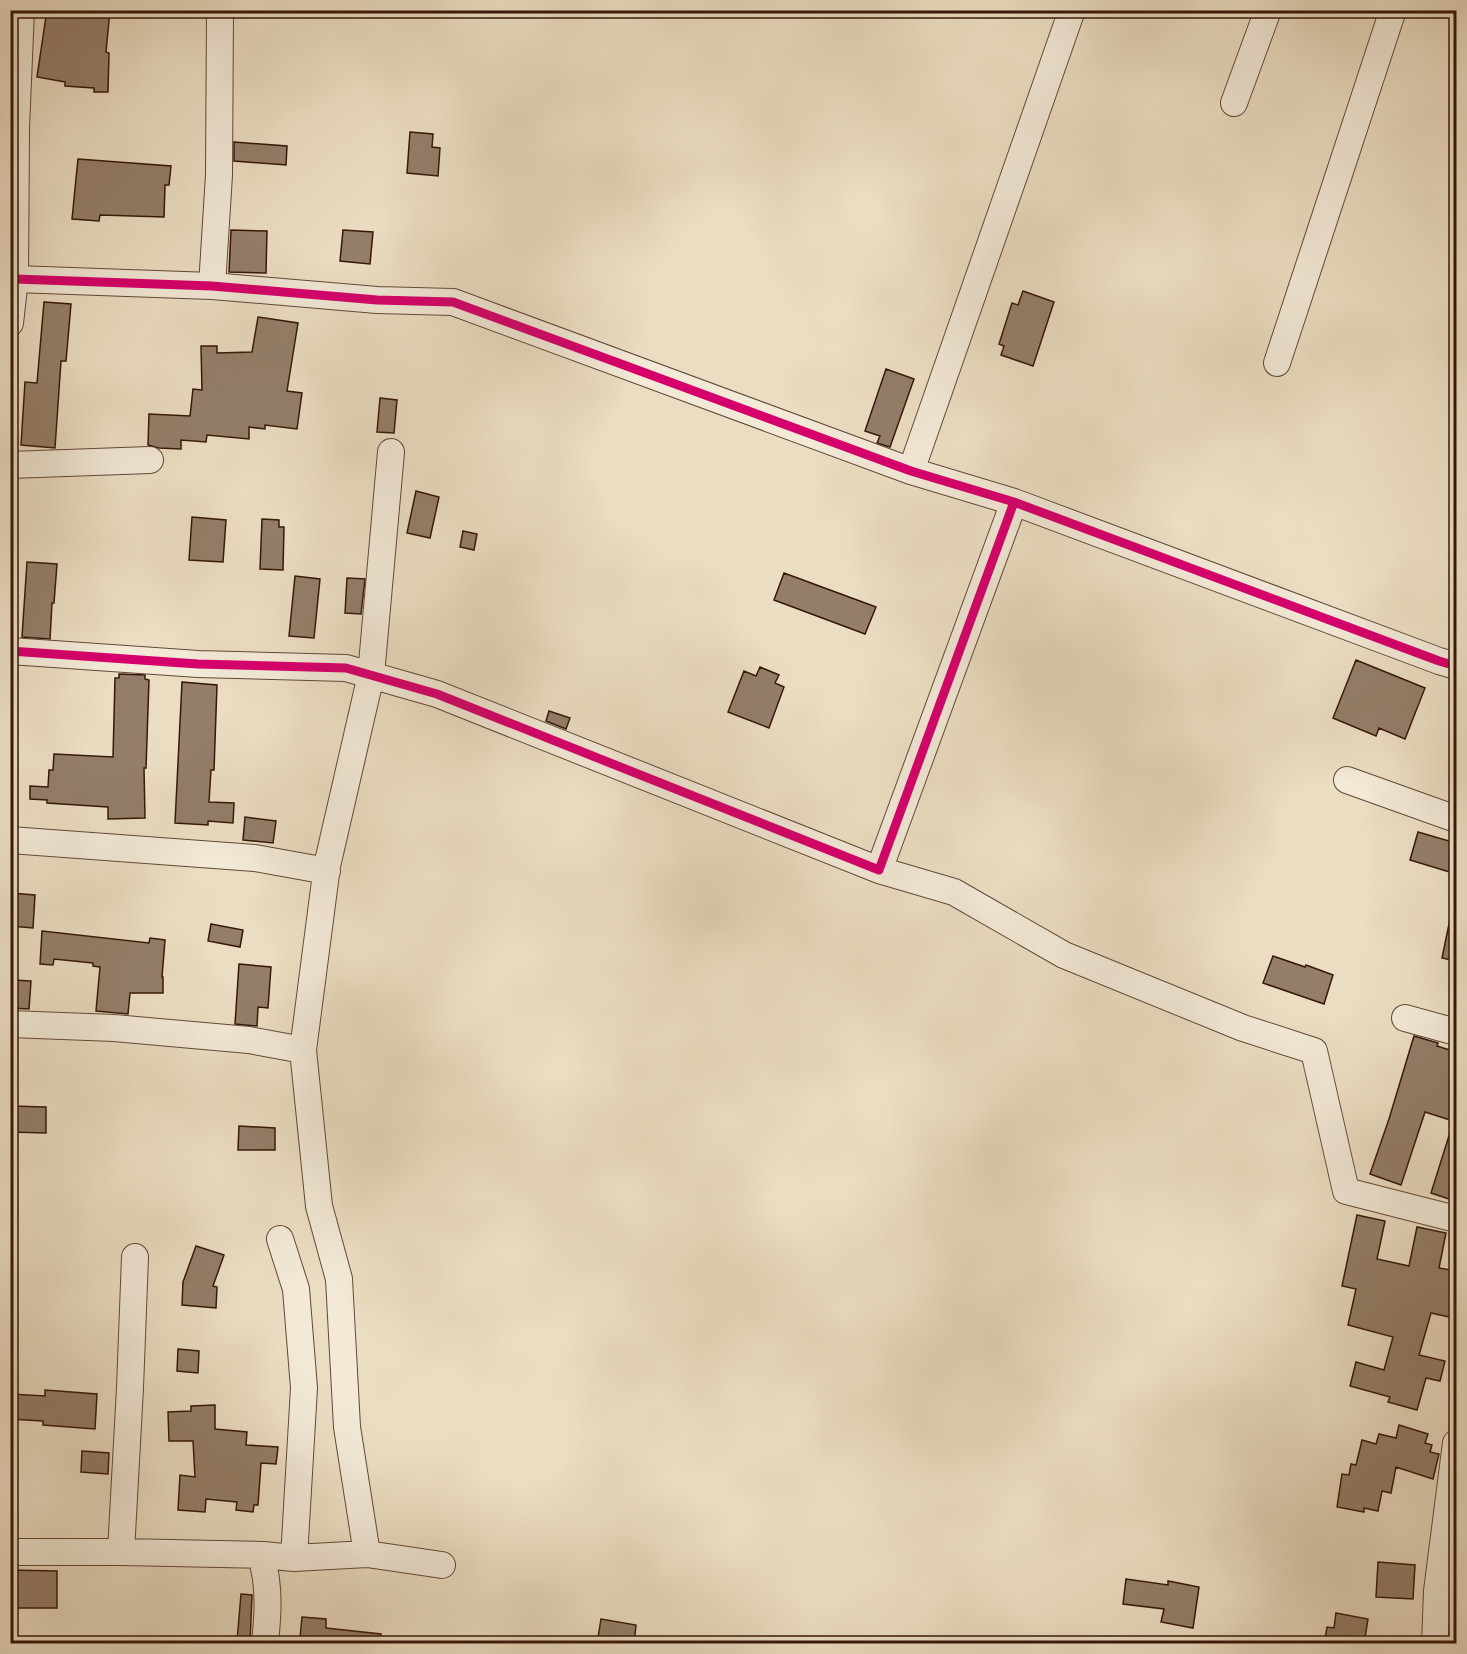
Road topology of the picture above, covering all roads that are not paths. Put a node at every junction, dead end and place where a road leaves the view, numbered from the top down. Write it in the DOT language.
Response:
graph roads {
  1 [pos="21,10"];
  2 [pos="220,10"];
  3 [pos="1072,10"];
  4 [pos="1268,10"];
  5 [pos="1393,10"];
  6 [pos="1234,104"];
  7 [pos="15,279"];
  8 [pos="212,286"];
  9 [pos="10,324"];
  10 [pos="1277,363"];
  11 [pos="391,452"];
  12 [pos="150,460"];
  13 [pos="10,465"];
  14 [pos="911,471"];
  15 [pos="1014,502"];
  16 [pos="10,651"];
  17 [pos="1456,666"];
  18 [pos="371,675"];
  19 [pos="1347,780"];
  20 [pos="1456,819"];
  21 [pos="10,840"];
  22 [pos="879,870"];
  23 [pos="327,871"];
  24 [pos="1405,1018"];
  25 [pos="10,1023"];
  26 [pos="1456,1032"];
  27 [pos="303,1050"];
  28 [pos="1456,1219"];
  29 [pos="280,1239"];
  30 [pos="135,1257"];
  31 [pos="1456,1443"];
  32 [pos="10,1551"];
  33 [pos="121,1551"];
  34 [pos="367,1554"];
  35 [pos="263,1555"];
  36 [pos="294,1558"];
  37 [pos="442,1565"];
  38 [pos="1447,1613"];
  39 [pos="265,1644"];
  40 [pos="1435,1644"];
  1 -- 7 [label="street"];
  2 -- 8 [label="street"];
  3 -- 14 [label="street"];
  4 -- 6 [label="street"];
  5 -- 10 [label="street"];
  7 -- 8 [label="street"];
  7 -- 9 [label="street"];
  8 -- 14 [label="street"];
  11 -- 18 [label="street"];
  12 -- 13 [label="street"];
  14 -- 15 [label="street"];
  15 -- 17 [label="street"];
  15 -- 22 [label="street"];
  16 -- 18 [label="street"];
  18 -- 22 [label="street"];
  18 -- 23 [label="street"];
  19 -- 20 [label="street"];
  21 -- 23 [label="street"];
  22 -- 28 [label="street"];
  23 -- 27 [label="street"];
  24 -- 26 [label="street"];
  25 -- 27 [label="street"];
  27 -- 34 [label="street"];
  29 -- 36 [label="street"];
  30 -- 33 [label="street"];
  31 -- 38 [label="street"];
  32 -- 33 [label="street"];
  33 -- 35 [label="street"];
  34 -- 36 [label="street"];
  34 -- 37 [label="street"];
  35 -- 36 [label="street"];
  35 -- 39 [label="street"];
  38 -- 40 [label="street"];
}
